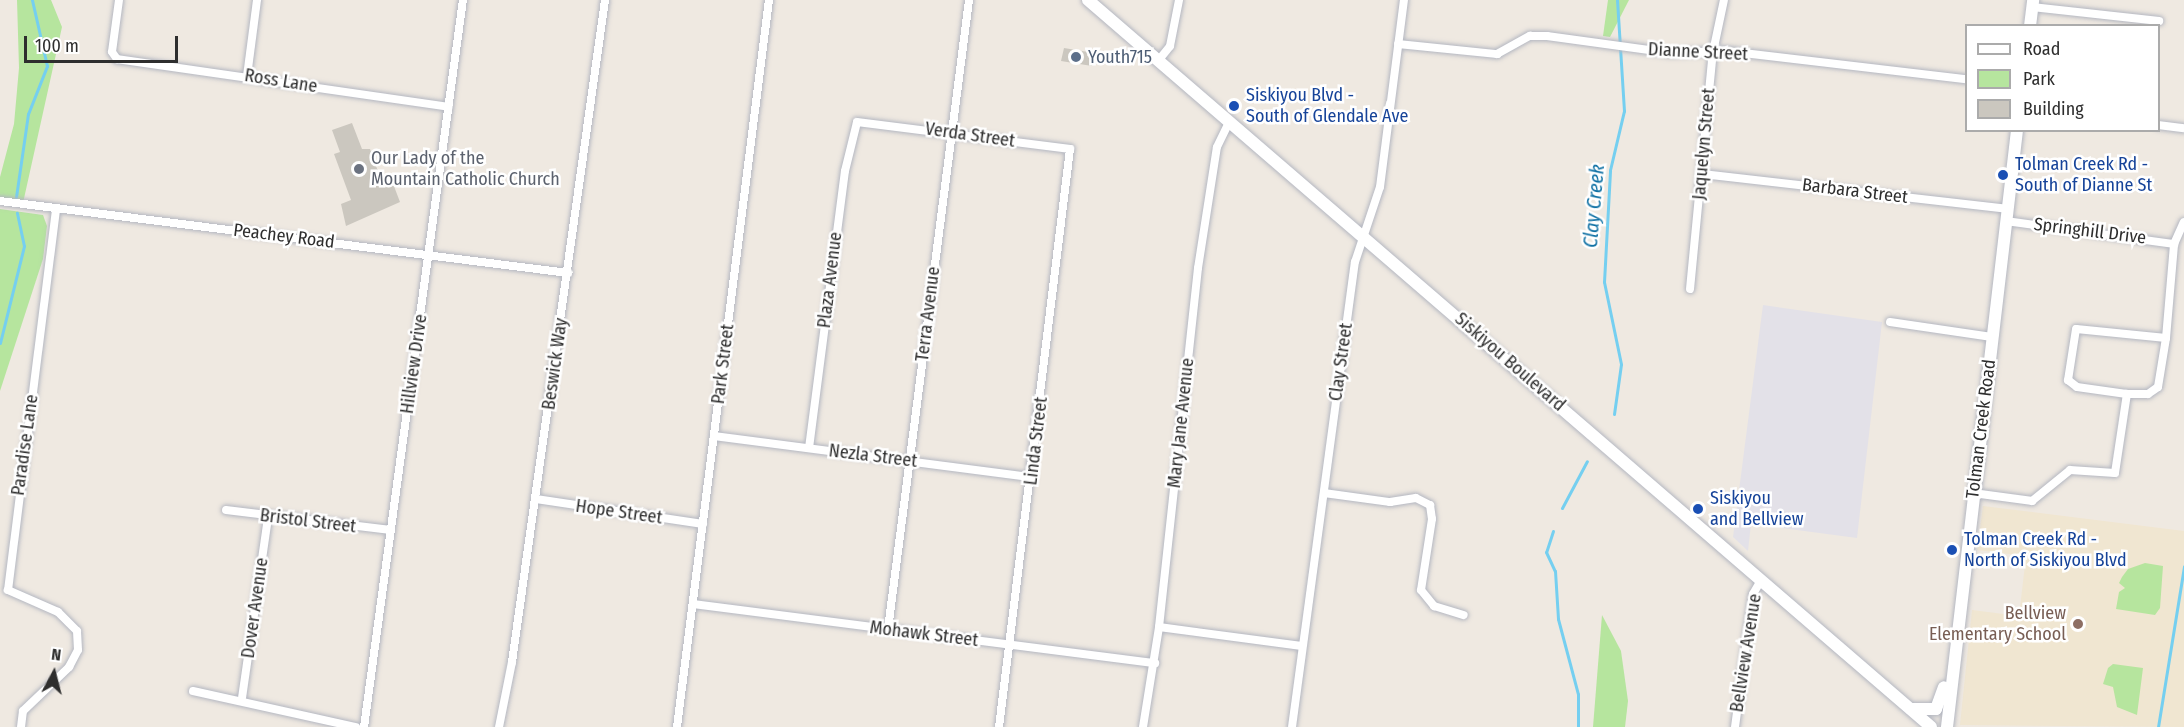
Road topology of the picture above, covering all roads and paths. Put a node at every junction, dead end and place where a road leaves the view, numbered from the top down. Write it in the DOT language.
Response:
graph roads {
  1 [pos="119,0"];
  2 [pos="257,0"];
  3 [pos="463,0"];
  4 [pos="605,0"];
  5 [pos="770,0"];
  6 [pos="969,0"];
  7 [pos="1088,0"];
  8 [pos="1179,0"];
  9 [pos="1404,0"];
  10 [pos="1724,0"];
  11 [pos="2033,4"];
  12 [pos="2159,21"];
  13 [pos="2030,24"];
  14 [pos="1398,44"];
  15 [pos="1713,52"];
  16 [pos="1158,61"];
  17 [pos="247,76"];
  18 [pos="1965,79"];
  19 [pos="449,107"];
  20 [pos="864,120"];
  21 [pos="1229,122"];
  22 [pos="2160,125"];
  23 [pos="2184,128"];
  24 [pos="2017,132"];
  25 [pos="951,133"];
  26 [pos="1072,154"];
  27 [pos="1702,174"];
  28 [pos="0,201"];
  29 [pos="56,209"];
  30 [pos="2007,215"];
  31 [pos="2184,222"];
  32 [pos="1364,237"];
  33 [pos="2174,244"];
  34 [pos="430,254"];
  35 [pos="568,273"];
  36 [pos="1690,289"];
  37 [pos="1890,322"];
  38 [pos="1992,337"];
  39 [pos="2166,338"];
  40 [pos="2127,394"];
  41 [pos="714,436"];
  42 [pos="809,448"];
  43 [pos="909,460"];
  44 [pos="1031,477"];
  45 [pos="1324,493"];
  46 [pos="1973,493"];
  47 [pos="536,499"];
  48 [pos="226,510"];
  49 [pos="268,517"];
  50 [pos="703,524"];
  51 [pos="391,530"];
  52 [pos="1761,580"];
  53 [pos="693,604"];
  54 [pos="1464,615"];
  55 [pos="1960,622"];
  56 [pos="1159,627"];
  57 [pos="888,629"];
  58 [pos="1009,645"];
  59 [pos="1302,646"];
  60 [pos="1155,663"];
  61 [pos="193,691"];
  62 [pos="242,698"];
  63 [pos="1910,709"];
  64 [pos="21,727"];
  65 [pos="357,727"];
  66 [pos="364,727"];
  67 [pos="499,727"];
  68 [pos="677,727"];
  69 [pos="999,727"];
  70 [pos="1143,727"];
  71 [pos="1292,727"];
  72 [pos="1735,727"];
  73 [pos="1931,727"];
  74 [pos="1947,727"];
  1 -- 17 [label="street, Ross Lane"];
  2 -- 17 [label="street"];
  3 -- 19 [label="street, Hillview Drive"];
  4 -- 35 [label="street, Beswick Way"];
  5 -- 41 [label="street, Park Street"];
  6 -- 25 [label="street, Terra Avenue"];
  7 -- 16 [label="main road, Siskiyou Boulevard"];
  8 -- 16 [label="street"];
  9 -- 14 [label="street, Clay Street"];
  10 -- 15 [label="street, Jaquelyn Street"];
  11 -- 12 [label="street"];
  11 -- 13 [label="main road"];
  14 -- 15 [label="street, Dianne Street"];
  14 -- 32 [label="street, Clay Street"];
  15 -- 18 [label="street, Dianne Street"];
  15 -- 27 [label="street, Jaquelyn Street"];
  16 -- 21 [label="main road, Siskiyou Boulevard"];
  17 -- 19 [label="street, Ross Lane"];
  19 -- 34 [label="street, Hillview Drive"];
  20 -- 25 [label="street, Verda Street"];
  20 -- 42 [label="street, Plaza Avenue"];
  21 -- 32 [label="main road, Siskiyou Boulevard"];
  21 -- 56 [label="street, Mary Jane Avenue"];
  22 -- 23 [label="street"];
  24 -- 30 [label="main road, Tolman Creek Road"];
  25 -- 26 [label="street, Verda Street"];
  25 -- 43 [label="street, Terra Avenue"];
  26 -- 44 [label="street, Linda Street"];
  27 -- 30 [label="street, Barbara Street"];
  27 -- 36 [label="street, Jaquelyn Street"];
  28 -- 29 [label="street, Peachey Road"];
  29 -- 34 [label="street, Peachey Road"];
  29 -- 64 [label="street, Paradise Lane"];
  30 -- 33 [label="street, Springhill Drive"];
  30 -- 38 [label="main road, Tolman Creek Road"];
  31 -- 33 [label="street"];
  32 -- 45 [label="street, Clay Street"];
  32 -- 52 [label="main road, Siskiyou Boulevard"];
  33 -- 39 [label="street"];
  34 -- 35 [label="street, Peachey Road"];
  34 -- 51 [label="street, Hillview Drive"];
  35 -- 47 [label="street, Beswick Way"];
  37 -- 38 [label="street"];
  38 -- 46 [label="main road, Tolman Creek Road"];
  39 -- 40 [label="street"];
  39 -- 40 [label="street"];
  40 -- 46 [label="street"];
  41 -- 42 [label="street, Nezla Street"];
  41 -- 50 [label="street, Park Street"];
  42 -- 43 [label="street, Nezla Street"];
  43 -- 44 [label="street, Nezla Street"];
  43 -- 57 [label="street, Terra Avenue"];
  44 -- 58 [label="street, Linda Street"];
  45 -- 54 [label="street"];
  45 -- 59 [label="street, Clay Street"];
  46 -- 55 [label="main road, Tolman Creek Road"];
  47 -- 50 [label="street, Hope Street"];
  47 -- 67 [label="street, Beswick Way"];
  48 -- 49 [label="street, Bristol Street"];
  49 -- 51 [label="street, Bristol Street"];
  49 -- 62 [label="street, Dover Avenue"];
  50 -- 53 [label="street, Park Street"];
  51 -- 66 [label="street, Hillview Drive"];
  52 -- 63 [label="main road, Siskiyou Boulevard"];
  52 -- 72 [label="street, Bellview Avenue"];
  53 -- 57 [label="street, Mohawk Street"];
  53 -- 68 [label="street, Park Street"];
  55 -- 63 [label="main road"];
  55 -- 74 [label="main road, Tolman Creek Road"];
  56 -- 59 [label="street"];
  56 -- 60 [label="street, Mary Jane Avenue"];
  57 -- 58 [label="street, Mohawk Street"];
  58 -- 60 [label="street, Mohawk Street"];
  58 -- 69 [label="street, Linda Street"];
  59 -- 71 [label="street, Clay Street"];
  60 -- 70 [label="street, Mary Jane Avenue"];
  61 -- 62 [label="street"];
  62 -- 65 [label="street"];
  63 -- 73 [label="main road, Siskiyou Boulevard"];
}
